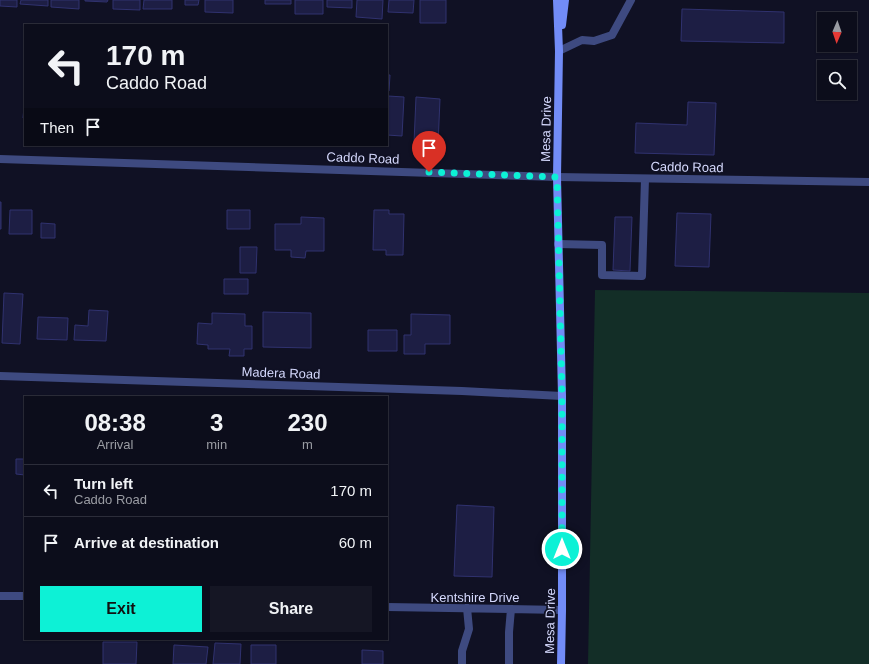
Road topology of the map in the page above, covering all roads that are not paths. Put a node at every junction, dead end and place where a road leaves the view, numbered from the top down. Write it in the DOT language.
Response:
graph roads {
  1 [pos="557,0"];
  2 [pos="565,0"];
  3 [pos="631,0"];
  4 [pos="559,51"];
  5 [pos="0,159"];
  6 [pos="557,177"];
  7 [pos="645,179"];
  8 [pos="869,182"];
  9 [pos="558,244"];
  10 [pos="0,376"];
  11 [pos="562,396"];
  12 [pos="0,596"];
  13 [pos="24,596"];
  14 [pos="388,607"];
  15 [pos="466,608"];
  16 [pos="510,608"];
  17 [pos="562,610"];
  18 [pos="462,664"];
  19 [pos="509,664"];
  20 [pos="561,664"];
  1 -- 4 [label="main road, Mesa Drive"];
  2 -- 4 [label="main road, Mesa Drive"];
  3 -- 4 [label="street"];
  4 -- 6 [label="main road, Mesa Drive"];
  5 -- 6 [label="street, Caddo Road"];
  6 -- 7 [label="street, Caddo Road"];
  6 -- 9 [label="main road, Mesa Drive"];
  7 -- 8 [label="street, Caddo Road"];
  7 -- 9 [label="street"];
  9 -- 11 [label="main road, Mesa Drive"];
  10 -- 11 [label="street, Madera Road"];
  11 -- 17 [label="main road, Mesa Drive"];
  12 -- 13 [label="street"];
  14 -- 15 [label="street, Kentshire Drive"];
  15 -- 16 [label="street, Kentshire Drive"];
  15 -- 18 [label="street"];
  16 -- 17 [label="street, Kentshire Drive"];
  16 -- 19 [label="street"];
  17 -- 20 [label="main road, Mesa Drive"];
}
